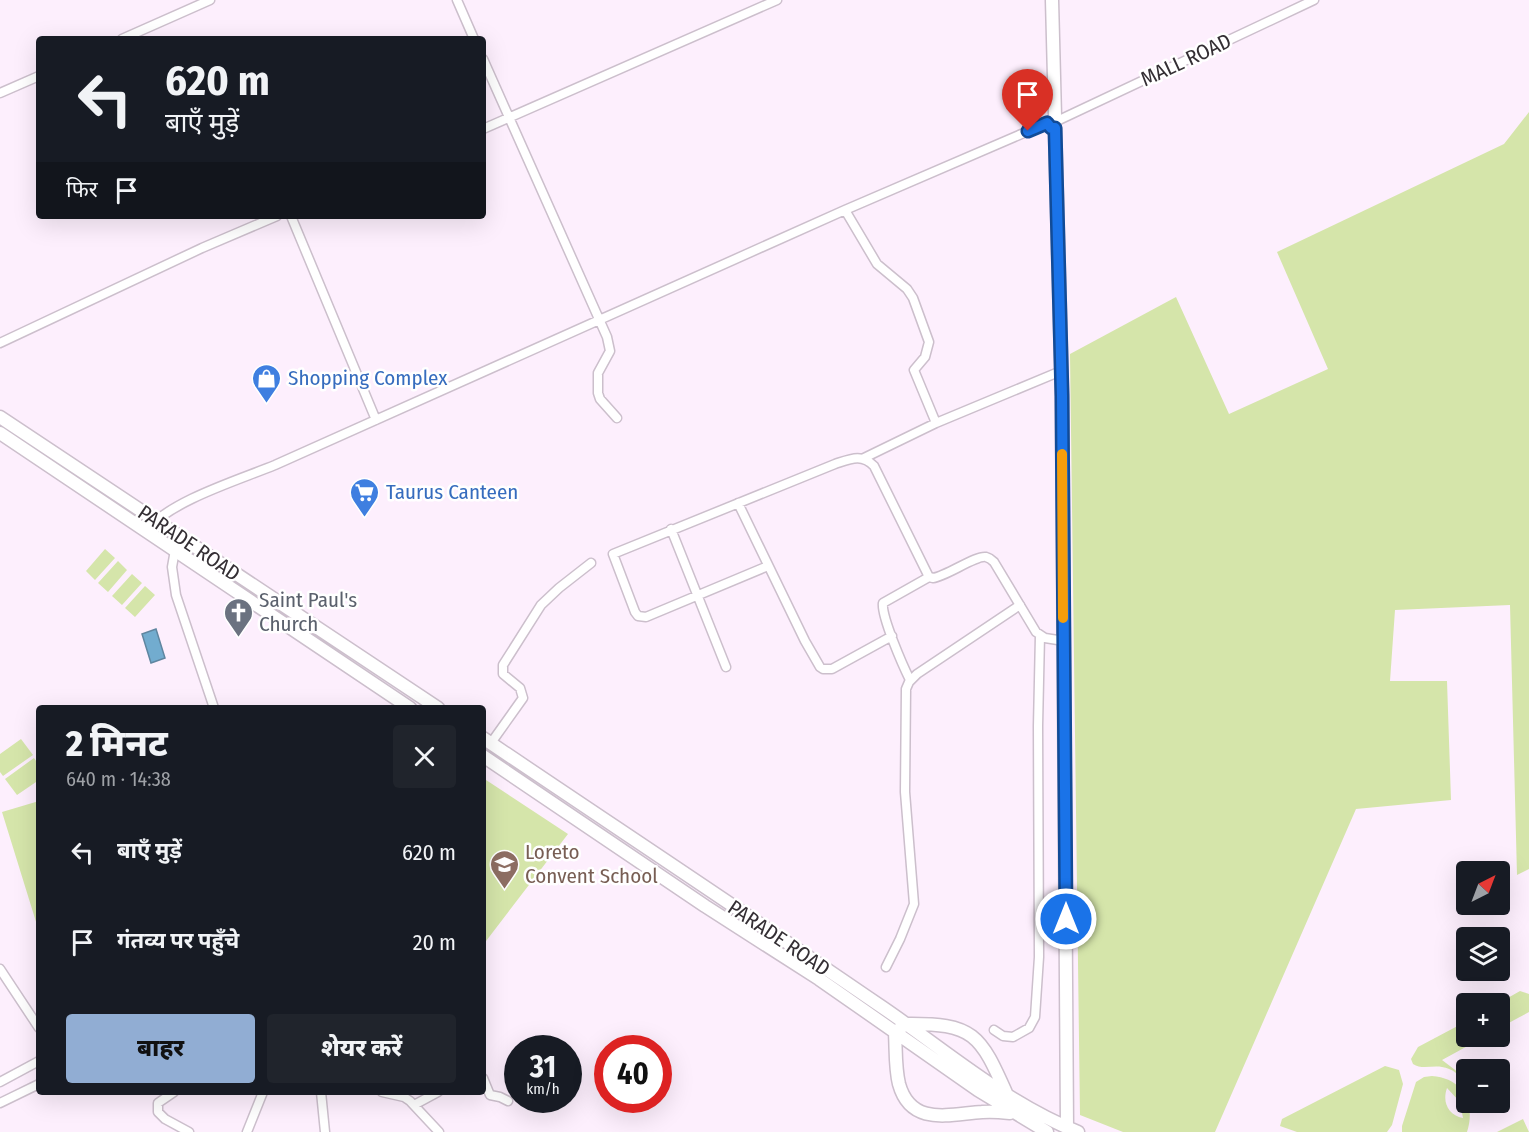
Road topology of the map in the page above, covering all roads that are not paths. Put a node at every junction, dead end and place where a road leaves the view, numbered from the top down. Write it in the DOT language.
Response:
graph roads {
  1 [pos="210,0"];
  2 [pos="457,0"];
  3 [pos="777,0"];
  4 [pos="1052,0"];
  5 [pos="1314,0"];
  6 [pos="129,36"];
  7 [pos="473,36"];
  8 [pos="486,66"];
  9 [pos="36,77"];
  10 [pos="0,93"];
  11 [pos="510,118"];
  12 [pos="1054,122"];
  13 [pos="486,128"];
  14 [pos="845,210"];
  15 [pos="270,219"];
  16 [pos="292,219"];
  17 [pos="599,321"];
  18 [pos="0,343"];
  19 [pos="1061,371"];
  20 [pos="0,417"];
  21 [pos="617,418"];
  22 [pos="376,420"];
  23 [pos="936,423"];
  24 [pos="0,433"];
  25 [pos="864,458"];
  26 [pos="738,503"];
  27 [pos="150,525"];
  28 [pos="671,529"];
  29 [pos="182,538"];
  30 [pos="175,550"];
  31 [pos="591,563"];
  32 [pos="768,566"];
  33 [pos="929,577"];
  34 [pos="698,595"];
  35 [pos="1020,605"];
  36 [pos="1040,635"];
  37 [pos="892,636"];
  38 [pos="1064,641"];
  39 [pos="726,667"];
  40 [pos="910,680"];
  41 [pos="213,705"];
  42 [pos="406,705"];
  43 [pos="433,705"];
  44 [pos="487,741"];
  45 [pos="486,758"];
  46 [pos="658,856"];
  47 [pos="650,869"];
  48 [pos="885,967"];
  49 [pos="0,969"];
  50 [pos="36,1023"];
  51 [pos="905,1024"];
  52 [pos="994,1030"];
  53 [pos="896,1032"];
  54 [pos="36,1063"];
  55 [pos="0,1082"];
  56 [pos="36,1085"];
  57 [pos="486,1085"];
  58 [pos="170,1095"];
  59 [pos="262,1095"];
  60 [pos="321,1095"];
  61 [pos="395,1095"];
  62 [pos="432,1095"];
  63 [pos="1008,1096"];
  64 [pos="504,1099"];
  65 [pos="0,1103"];
  66 [pos="414,1105"];
  67 [pos="1014,1113"];
  68 [pos="1073,1130"];
  69 [pos="189,1132"];
  70 [pos="247,1132"];
  71 [pos="325,1132"];
  72 [pos="439,1132"];
  73 [pos="1047,1132"];
  1 -- 6 [label="street"];
  2 -- 7 [label="street"];
  3 -- 11 [label="street"];
  4 -- 12 [label="street"];
  5 -- 12 [label="street, MALL ROAD"];
  8 -- 11 [label="street"];
  9 -- 10 [label="street"];
  11 -- 13 [label="street"];
  11 -- 17 [label="street"];
  12 -- 14 [label="street, MALL ROAD"];
  12 -- 19 [label="street"];
  14 -- 17 [label="street, MALL ROAD"];
  14 -- 23 [label="street"];
  15 -- 18 [label="street"];
  16 -- 22 [label="street"];
  17 -- 21 [label="street"];
  17 -- 22 [label="street, MALL ROAD"];
  19 -- 23 [label="street"];
  19 -- 38 [label="street"];
  20 -- 27 [label="street, PARADE ROAD"];
  22 -- 27 [label="street, MALL ROAD"];
  23 -- 25 [label="street"];
  24 -- 27 [label="street, PARADE ROAD"];
  25 -- 26 [label="street"];
  25 -- 33 [label="street"];
  26 -- 28 [label="street"];
  26 -- 32 [label="street"];
  27 -- 29 [label="street, PARADE ROAD"];
  27 -- 30 [label="street, PARADE ROAD"];
  28 -- 34 [label="street"];
  28 -- 34 [label="street"];
  29 -- 30 [label="street"];
  29 -- 43 [label="street, PARADE ROAD"];
  30 -- 41 [label="street"];
  30 -- 42 [label="street, PARADE ROAD"];
  31 -- 44 [label="street"];
  32 -- 34 [label="street"];
  32 -- 37 [label="street"];
  33 -- 35 [label="street"];
  33 -- 37 [label="street"];
  34 -- 39 [label="street"];
  35 -- 36 [label="street"];
  35 -- 40 [label="street"];
  36 -- 38 [label="street"];
  36 -- 52 [label="street"];
  37 -- 40 [label="street"];
  38 -- 68 [label="street"];
  40 -- 48 [label="street"];
  44 -- 46 [label="street, PARADE ROAD"];
  45 -- 47 [label="street, PARADE ROAD"];
  46 -- 47 [label="street"];
  46 -- 51 [label="street, PARADE ROAD"];
  47 -- 53 [label="street, PARADE ROAD"];
  49 -- 50 [label="street"];
  51 -- 53 [label="street"];
  51 -- 63 [label="street, PARADE ROAD"];
  51 -- 63 [label="street"];
  53 -- 67 [label="street, PARADE ROAD"];
  53 -- 67 [label="street"];
  54 -- 55 [label="street"];
  56 -- 65 [label="street"];
  57 -- 64 [label="street"];
  58 -- 69 [label="street"];
  59 -- 70 [label="street"];
  60 -- 71 [label="street"];
  61 -- 66 [label="street"];
  62 -- 66 [label="street"];
  63 -- 68 [label="street, PARADE ROAD"];
  66 -- 72 [label="street"];
  67 -- 73 [label="street, PARADE ROAD"];
}
